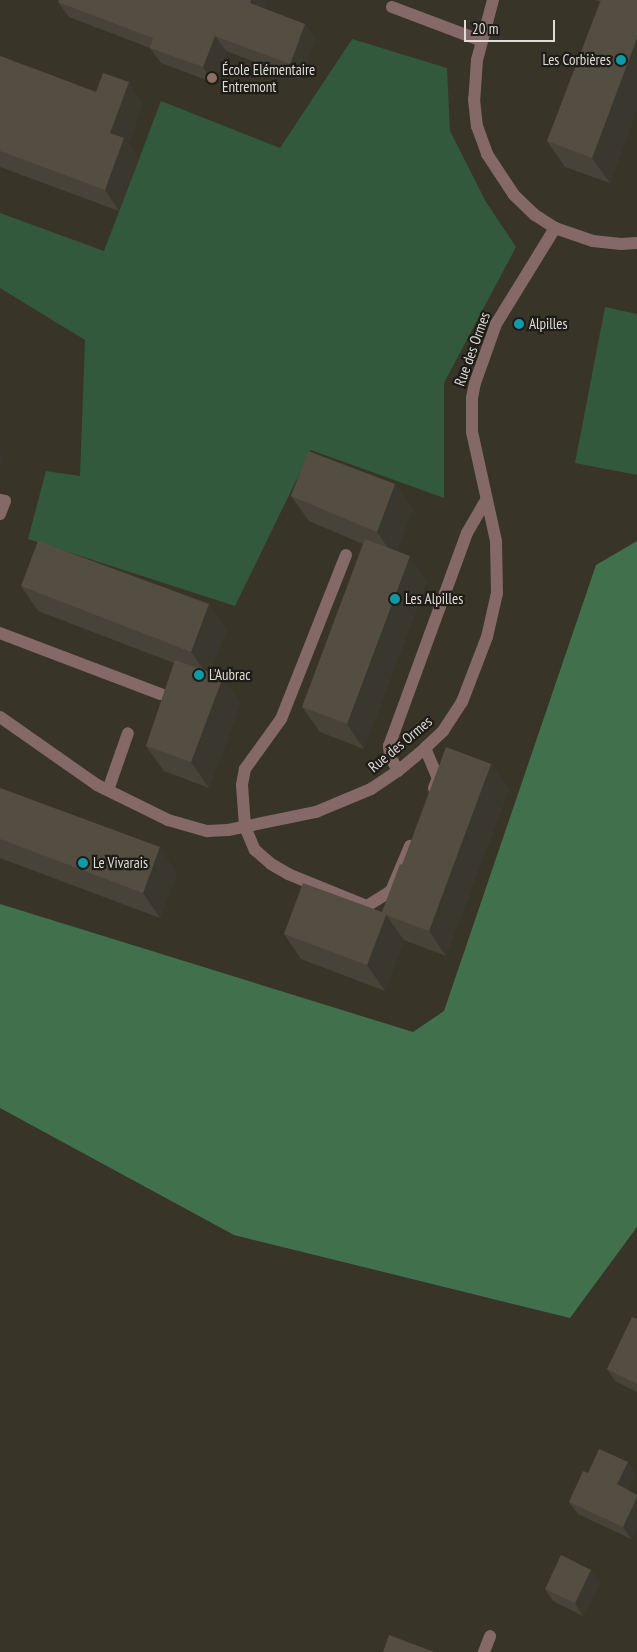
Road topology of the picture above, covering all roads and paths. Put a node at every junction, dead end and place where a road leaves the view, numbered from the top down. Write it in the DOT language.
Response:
graph roads {
  1 [pos="493,0"];
  2 [pos="392,7"];
  3 [pos="482,41"];
  4 [pos="555,228"];
  5 [pos="637,243"];
  6 [pos="0,500"];
  7 [pos="486,500"];
  8 [pos="0,514"];
  9 [pos="346,555"];
  10 [pos="0,633"];
  11 [pos="161,694"];
  12 [pos="0,717"];
  13 [pos="128,733"];
  14 [pos="426,748"];
  15 [pos="398,771"];
  16 [pos="108,790"];
  17 [pos="428,804"];
  18 [pos="245,827"];
  19 [pos="417,830"];
  20 [pos="490,1636"];
  21 [pos="484,1652"];
  1 -- 3 [label="street"];
  2 -- 3 [label="street"];
  3 -- 4 [label="street"];
  4 -- 5 [label="street"];
  4 -- 7 [label="street, Rue des Ormes"];
  6 -- 8 [label="street"];
  7 -- 14 [label="street, Rue des Ormes"];
  7 -- 15 [label="street"];
  9 -- 18 [label="street"];
  10 -- 11 [label="street"];
  12 -- 16 [label="street, Rue des Ormes"];
  13 -- 16 [label="street"];
  14 -- 15 [label="street, Rue des Ormes"];
  14 -- 17 [label="street"];
  15 -- 18 [label="street, Rue des Ormes"];
  16 -- 18 [label="street, Rue des Ormes"];
  18 -- 19 [label="street"];
  20 -- 21 [label="street"];
}
